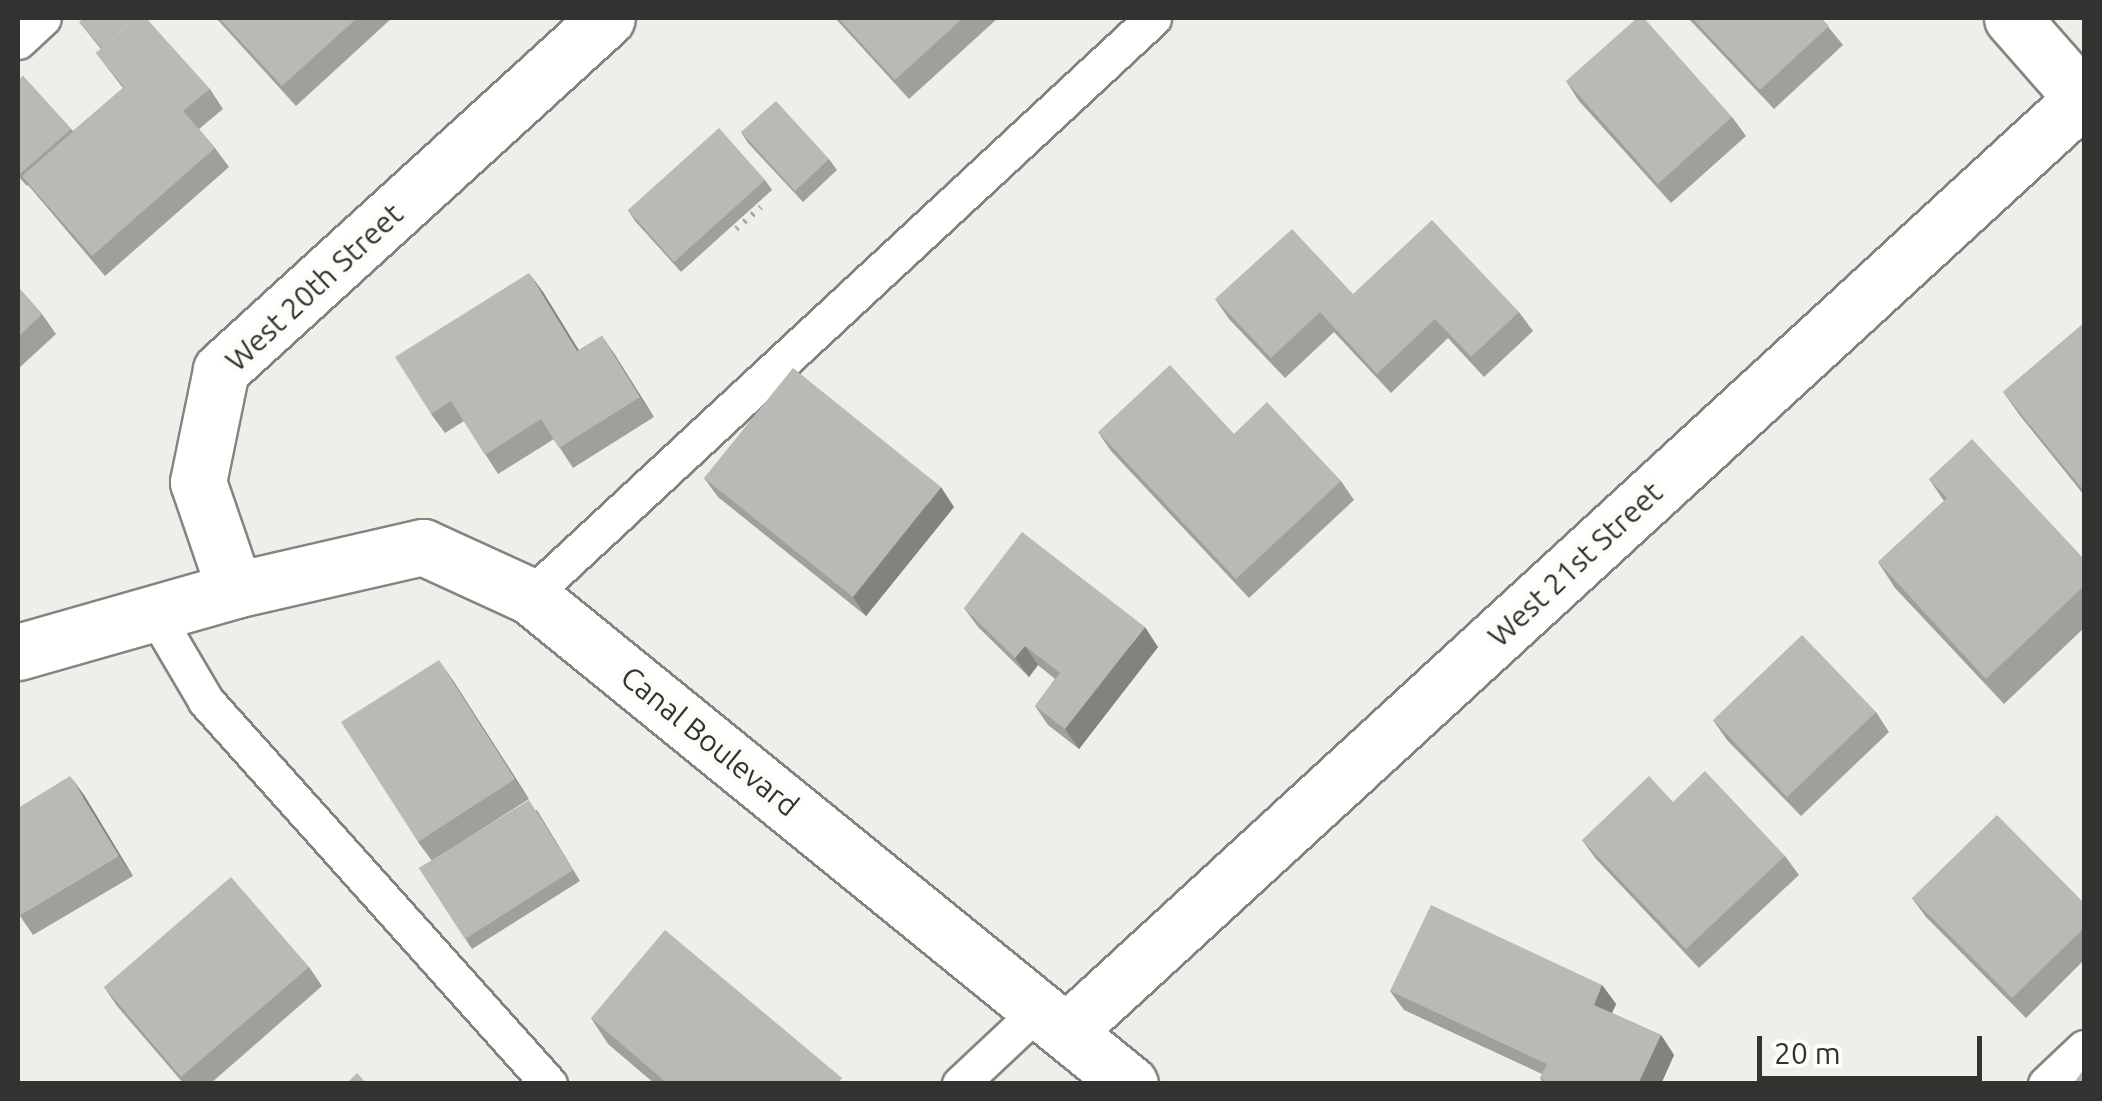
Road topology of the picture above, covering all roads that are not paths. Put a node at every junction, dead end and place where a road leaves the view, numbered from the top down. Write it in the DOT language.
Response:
graph roads {
  1 [pos="43,18"];
  2 [pos="607,18"];
  3 [pos="1153,18"];
  4 [pos="2012,18"];
  5 [pos="18,40"];
  6 [pos="2084,99"];
  7 [pos="235,590"];
  8 [pos="530,596"];
  9 [pos="153,612"];
  10 [pos="18,652"];
  11 [pos="1054,1020"];
  12 [pos="2084,1048"];
  13 [pos="549,1084"];
  14 [pos="960,1084"];
  15 [pos="1130,1084"];
  16 [pos="2046,1084"];
  1 -- 5 [label="lane"];
  2 -- 7 [label="street, West 20th Street"];
  3 -- 8 [label="lane"];
  4 -- 6 [label="street"];
  6 -- 11 [label="street, West 21st Street"];
  7 -- 8 [label="street, Canal Boulevard"];
  7 -- 9 [label="street"];
  8 -- 11 [label="street, Canal Boulevard"];
  9 -- 10 [label="street"];
  9 -- 13 [label="lane"];
  11 -- 14 [label="lane"];
  11 -- 15 [label="street, Canal Boulevard"];
  12 -- 16 [label="lane"];
}
